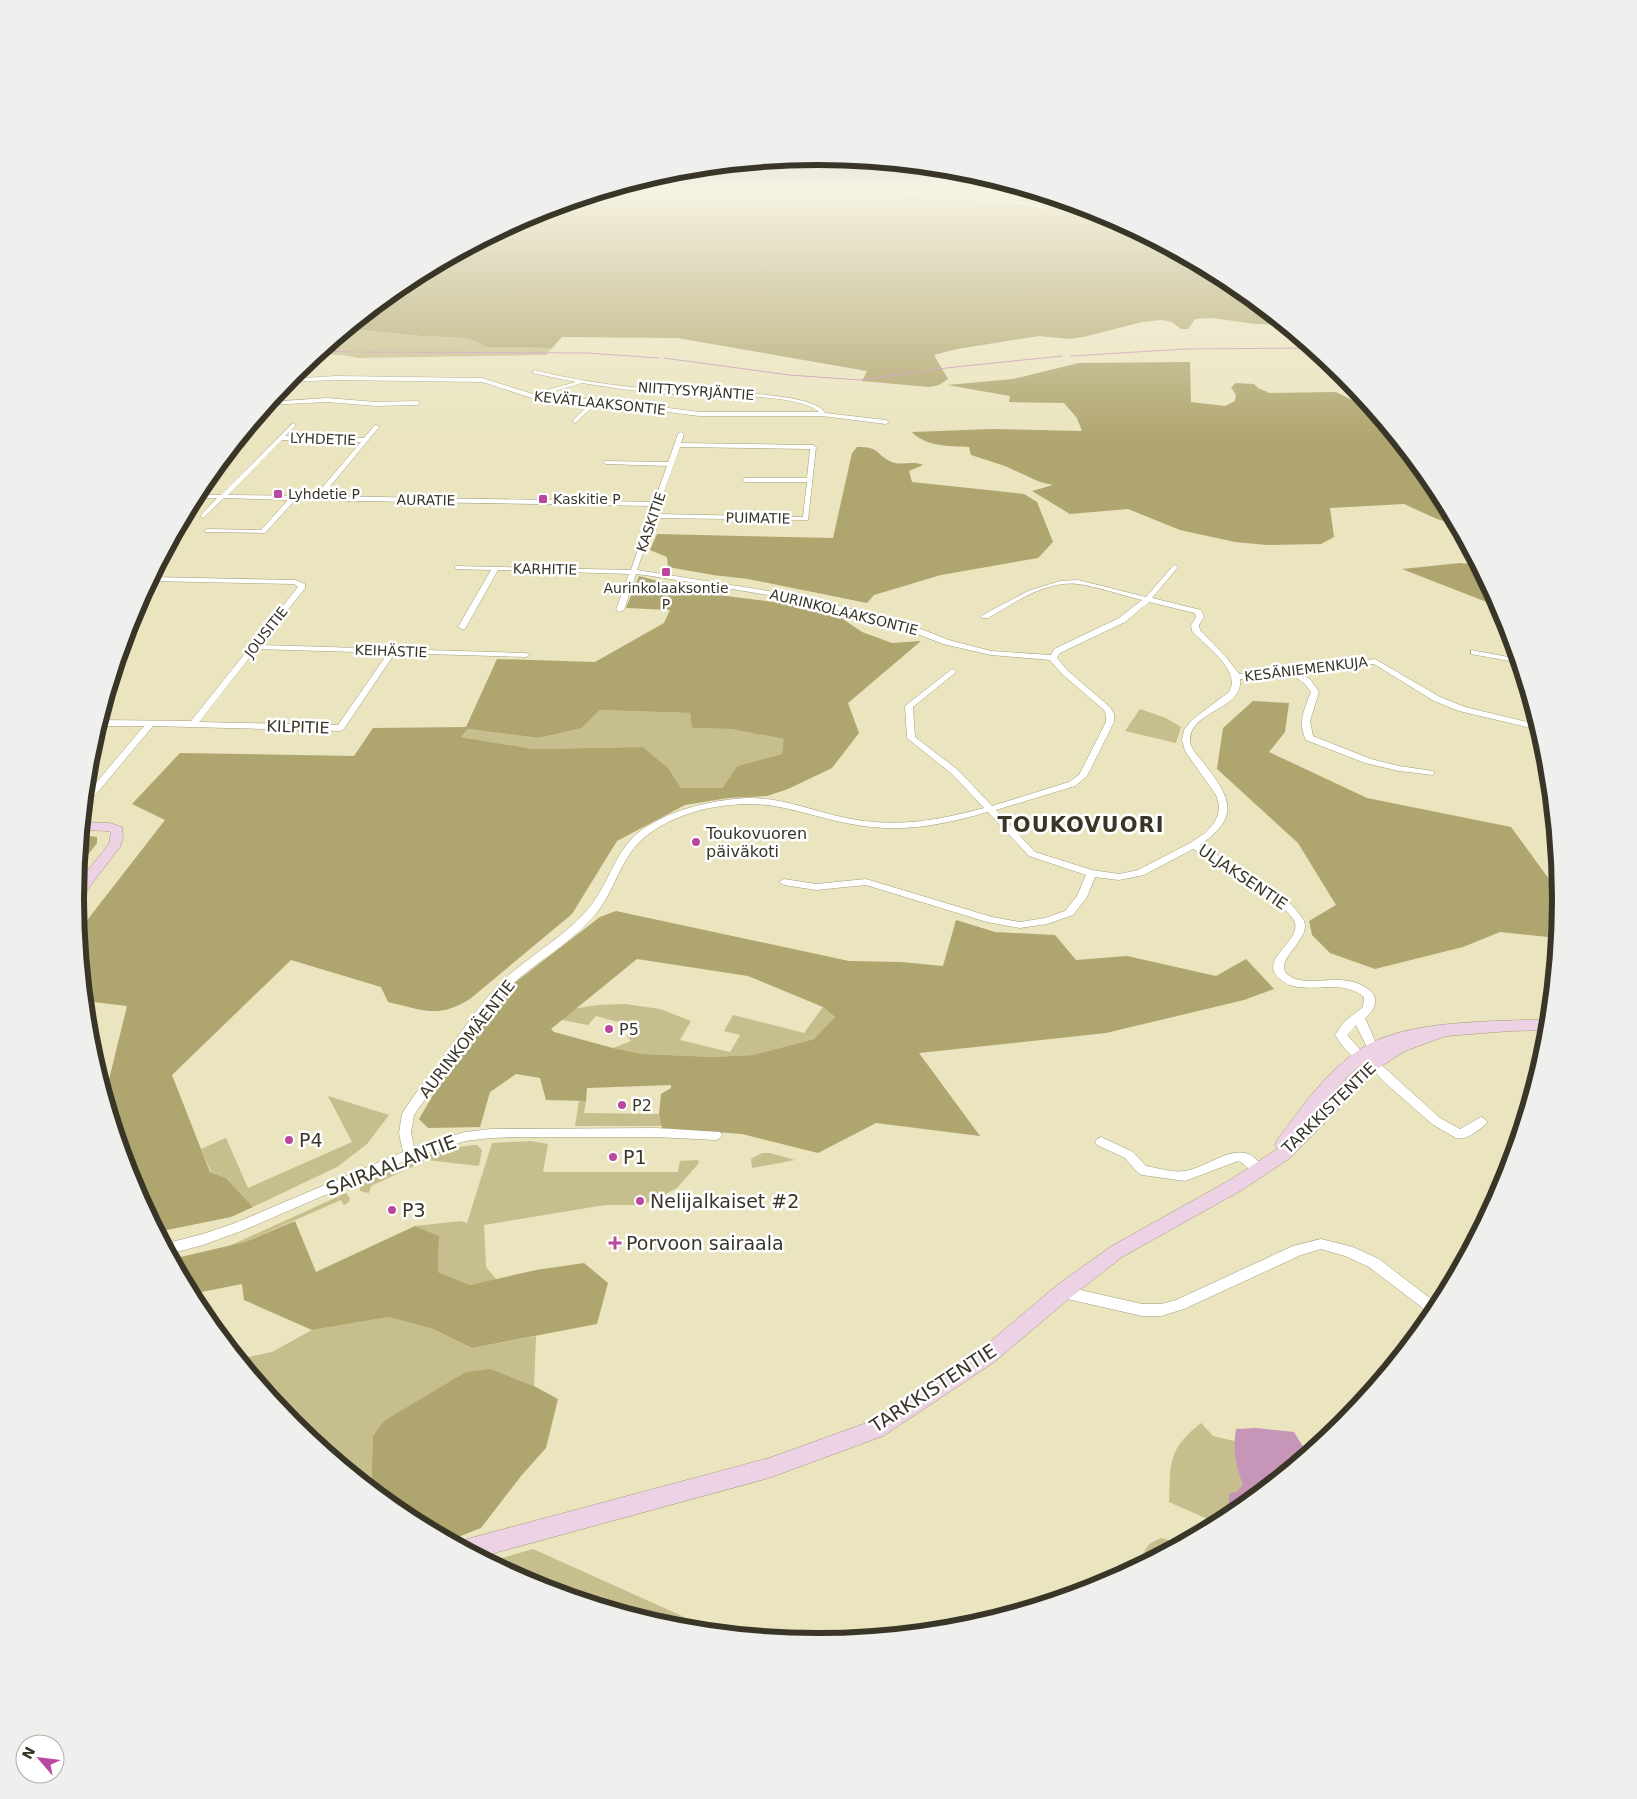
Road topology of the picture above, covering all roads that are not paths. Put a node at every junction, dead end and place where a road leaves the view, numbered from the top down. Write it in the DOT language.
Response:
graph roads {
  1 [pos="534,372"];
  2 [pos="299,380"];
  3 [pos="584,382"];
  4 [pos="529,395"];
  5 [pos="417,402"];
  6 [pos="595,402"];
  7 [pos="277,403"];
  8 [pos="822,414"];
  9 [pos="575,421"];
  10 [pos="886,422"];
  11 [pos="293,424"];
  12 [pos="377,426"];
  13 [pos="681,434"];
  14 [pos="280,438"];
  15 [pos="366,440"];
  16 [pos="677,444"];
  17 [pos="606,462"];
  18 [pos="671,464"];
  19 [pos="745,480"];
  20 [pos="810,480"];
  21 [pos="205,496"];
  22 [pos="222,496"];
  23 [pos="293,498"];
  24 [pos="317,498"];
  25 [pos="658,504"];
  26 [pos="203,516"];
  27 [pos="653,516"];
  28 [pos="207,532"];
  29 [pos="456,567"];
  30 [pos="1175,567"];
  31 [pos="496,568"];
  32 [pos="633,572"];
  33 [pos="158,579"];
  34 [pos="1148,599"];
  35 [pos="620,610"];
  36 [pos="985,616"];
  37 [pos="462,627"];
  38 [pos="255,647"];
  39 [pos="393,651"];
  40 [pos="1474,652"];
  41 [pos="526,655"];
  42 [pos="1053,658"];
  43 [pos="1513,660"];
  44 [pos="952,671"];
  45 [pos="1292,672"];
  46 [pos="1237,678"];
  47 [pos="106,723"];
  48 [pos="151,724"];
  49 [pos="193,724"];
  50 [pos="1532,726"];
  51 [pos="1430,773"];
  52 [pos="92,794"];
  53 [pos="989,808"];
  54 [pos="88,826"];
  55 [pos="1193,845"];
  56 [pos="1091,873"];
  57 [pos="784,882"];
  58 [pos="84,884"];
  59 [pos="1359,1017"];
  60 [pos="1542,1025"];
  61 [pos="1369,1056"];
  62 [pos="1481,1122"];
  63 [pos="716,1135"];
  64 [pos="1101,1142"];
  65 [pos="410,1154"];
  66 [pos="1264,1166"];
  67 [pos="172,1248"];
  68 [pos="1063,1292"];
  69 [pos="1430,1306"];
  70 [pos="474,1548"];
  1 -- 3 [label="street, NIITTYSYRJÄNTIE"];
  2 -- 4 [label="street, KEVÄTLAAKSONTIE"];
  3 -- 4 [label="street"];
  3 -- 8 [label="street, NIITTYSYRJÄNTIE"];
  4 -- 6 [label="street, KEVÄTLAAKSONTIE"];
  5 -- 7 [label="street"];
  6 -- 8 [label="street, KEVÄTLAAKSONTIE"];
  6 -- 9 [label="street"];
  8 -- 10 [label="street, KEVÄTLAAKSONTIE"];
  11 -- 14 [label="street, LYHDETIE"];
  12 -- 15 [label="street, LYHDETIE"];
  13 -- 16 [label="street, KASKITIE"];
  14 -- 15 [label="street, LYHDETIE"];
  14 -- 22 [label="street, LYHDETIE"];
  15 -- 24 [label="street, LYHDETIE"];
  16 -- 18 [label="street, KASKITIE"];
  16 -- 20 [label="street, PUIMATIE"];
  17 -- 18 [label="street"];
  18 -- 25 [label="street, KASKITIE"];
  19 -- 20 [label="street"];
  20 -- 27 [label="street, PUIMATIE"];
  21 -- 22 [label="street, AURATIE"];
  22 -- 23 [label="street, AURATIE"];
  22 -- 26 [label="street, LYHDETIE"];
  23 -- 24 [label="street, AURATIE"];
  23 -- 28 [label="street"];
  24 -- 25 [label="street, AURATIE"];
  25 -- 27 [label="street, KASKITIE"];
  27 -- 32 [label="street, KASKITIE"];
  29 -- 31 [label="street, KARHITIE"];
  30 -- 34 [label="street"];
  31 -- 32 [label="street, KARHITIE"];
  31 -- 37 [label="street"];
  32 -- 35 [label="street, KASKITIE"];
  32 -- 42 [label="street, AURINKOLAAKSONTIE"];
  33 -- 38 [label="street, JOUSITIE"];
  34 -- 36 [label="street"];
  34 -- 42 [label="street"];
  34 -- 46 [label="street"];
  38 -- 39 [label="street, KEIHÄSTIE"];
  38 -- 49 [label="street, JOUSITIE"];
  39 -- 41 [label="street, KEIHÄSTIE"];
  39 -- 49 [label="street, KILPITIE"];
  40 -- 43 [label="street"];
  42 -- 53 [label="street, AURINKOMÄENTIE"];
  44 -- 53 [label="street"];
  45 -- 46 [label="street, KESÄNIEMENKUJA"];
  45 -- 50 [label="street, KESÄNIEMENKUJA"];
  45 -- 51 [label="street"];
  46 -- 55 [label="street, ULJAKSENTIE"];
  47 -- 48 [label="street"];
  48 -- 49 [label="street"];
  48 -- 52 [label="street"];
  53 -- 56 [label="street"];
  53 -- 65 [label="street, AURINKOMÄENTIE"];
  54 -- 58 [label="street"];
  55 -- 56 [label="street"];
  55 -- 59 [label="street, ULJAKSENTIE"];
  56 -- 57 [label="street"];
  59 -- 61 [label="street"];
  59 -- 61 [label="street, ULJAKSENTIE"];
  60 -- 61 [label="street, TARKKISTENTIE"];
  61 -- 62 [label="street"];
  61 -- 66 [label="street, TARKKISTENTIE"];
  63 -- 65 [label="street, SAIRAALANTIE"];
  64 -- 66 [label="street"];
  65 -- 67 [label="street, SAIRAALANTIE"];
  66 -- 68 [label="street, TARKKISTENTIE"];
  68 -- 69 [label="street"];
  68 -- 70 [label="street, TARKKISTENTIE"];
}
